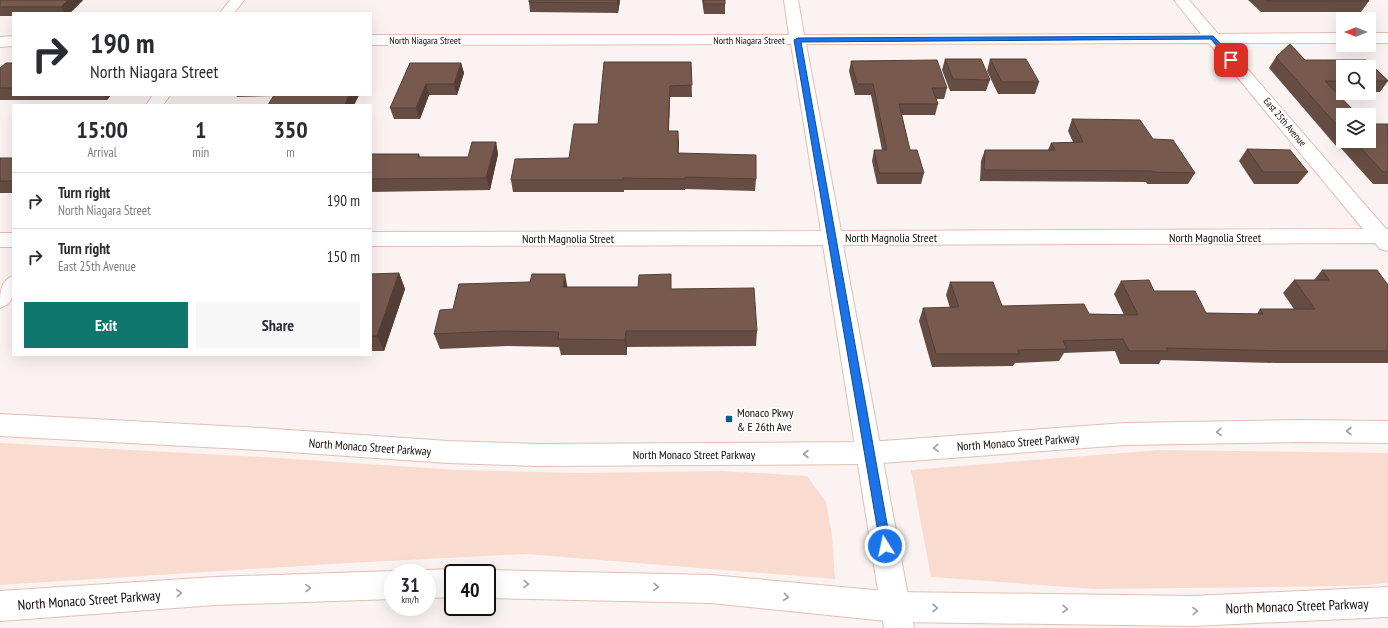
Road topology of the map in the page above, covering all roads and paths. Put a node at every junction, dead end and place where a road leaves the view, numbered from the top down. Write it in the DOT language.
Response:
graph roads {
  1 [pos="237,0"];
  2 [pos="791,0"];
  3 [pos="1181,0"];
  4 [pos="228,12"];
  5 [pos="1213,38"];
  6 [pos="1336,38"];
  7 [pos="1376,38"];
  8 [pos="1388,38"];
  9 [pos="372,40"];
  10 [pos="798,40"];
  11 [pos="12,41"];
  12 [pos="0,42"];
  13 [pos="161,96"];
  14 [pos="155,104"];
  15 [pos="832,237"];
  16 [pos="372,239"];
  17 [pos="1386,239"];
  18 [pos="0,240"];
  19 [pos="12,240"];
  20 [pos="12,285"];
  21 [pos="0,300"];
  22 [pos="0,425"];
  23 [pos="1388,432"];
  24 [pos="869,453"];
  25 [pos="496,584"];
  26 [pos="384,585"];
  27 [pos="1388,602"];
  28 [pos="0,606"];
  29 [pos="898,618"];
  1 -- 4 [label="street"];
  2 -- 10 [label="street"];
  3 -- 5 [label="street, East 25th Avenue"];
  5 -- 6 [label="street, North Niagara Street"];
  5 -- 10 [label="street, North Niagara Street"];
  5 -- 17 [label="street, East 25th Avenue"];
  7 -- 8 [label="street"];
  9 -- 10 [label="street, North Niagara Street"];
  10 -- 15 [label="street"];
  11 -- 12 [label="street"];
  13 -- 14 [label="street"];
  15 -- 16 [label="street, North Magnolia Street"];
  15 -- 17 [label="street, North Magnolia Street"];
  15 -- 24 [label="street"];
  18 -- 19 [label="street"];
  20 -- 21 [label="street"];
  24 -- 22 [label="street, North Monaco Street Parkway, one-way"];
  23 -- 24 [label="street, North Monaco Street Parkway, one-way"];
  24 -- 29 [label="street"];
  25 -- 29 [label="street, North Monaco Street Parkway, one-way"];
  28 -- 26 [label="street, North Monaco Street Parkway, one-way"];
  29 -- 27 [label="street, North Monaco Street Parkway, one-way"];
}
